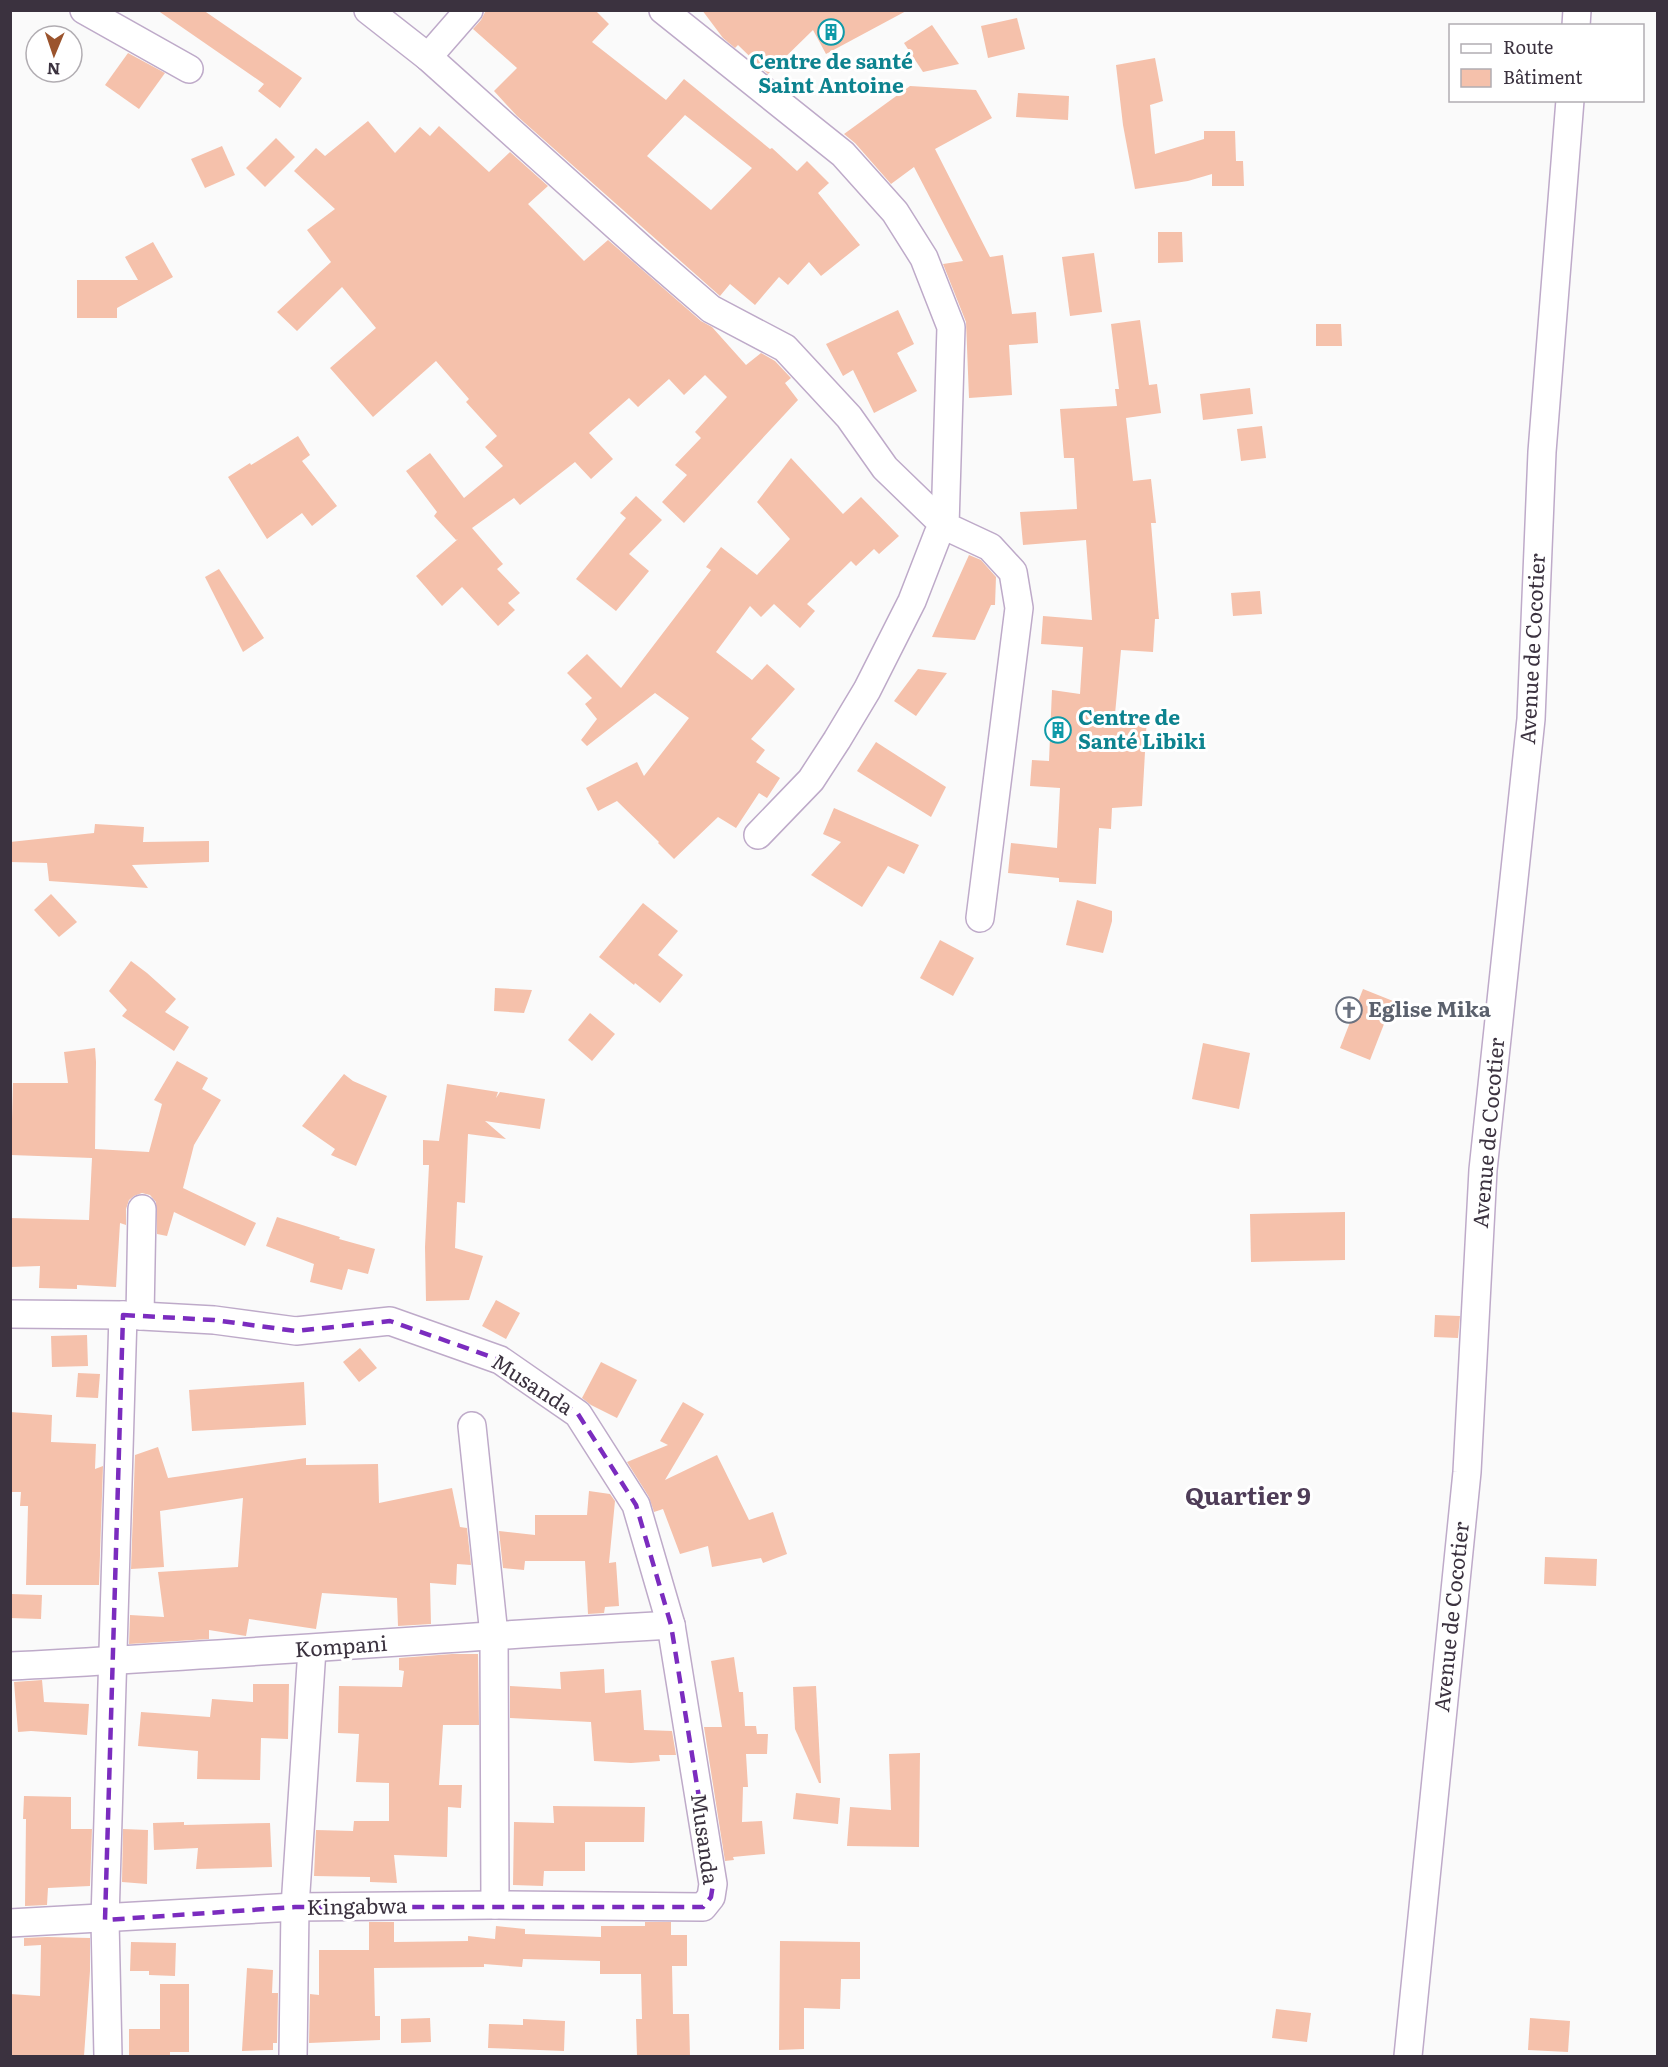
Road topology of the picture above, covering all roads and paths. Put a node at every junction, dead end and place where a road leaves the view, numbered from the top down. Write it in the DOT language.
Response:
graph roads {
  1 [pos="84,10"];
  2 [pos="368,10"];
  3 [pos="469,10"];
  4 [pos="663,10"];
  5 [pos="428,57"];
  6 [pos="189,69"];
  7 [pos="1570,102"];
  8 [pos="945,526"];
  9 [pos="758,836"];
  10 [pos="980,918"];
  11 [pos="142,1209"];
  12 [pos="10,1314"];
  13 [pos="131,1316"];
  14 [pos="472,1426"];
  15 [pos="671,1625"];
  16 [pos="494,1635"];
  17 [pos="312,1649"];
  18 [pos="113,1661"];
  19 [pos="10,1666"];
  20 [pos="495,1905"];
  21 [pos="295,1907"];
  22 [pos="704,1907"];
  23 [pos="105,1920"];
  24 [pos="10,1923"];
  25 [pos="108,2056"];
  26 [pos="293,2056"];
  27 [pos="1408,2056"];
  1 -- 6 [label="street"];
  2 -- 5 [label="street"];
  3 -- 5 [label="street"];
  4 -- 8 [label="street"];
  5 -- 8 [label="street"];
  7 -- 27 [label="street, Avenue de Cocotier"];
  8 -- 9 [label="street"];
  8 -- 10 [label="street"];
  11 -- 13 [label="street"];
  12 -- 13 [label="street, Musanda"];
  13 -- 15 [label="street, Musanda"];
  13 -- 18 [label="street"];
  14 -- 16 [label="street"];
  15 -- 16 [label="street, Kompani"];
  15 -- 22 [label="street, Musanda"];
  16 -- 17 [label="street, Kompani"];
  16 -- 20 [label="street"];
  17 -- 18 [label="street, Kompani"];
  17 -- 21 [label="street"];
  18 -- 19 [label="street, Kompani"];
  18 -- 23 [label="street"];
  20 -- 21 [label="street, Kingabwa"];
  20 -- 22 [label="street, Kingabwa"];
  21 -- 23 [label="street, Kingabwa"];
  21 -- 26 [label="street"];
  23 -- 24 [label="street, Kingabwa"];
  23 -- 25 [label="street"];
}
